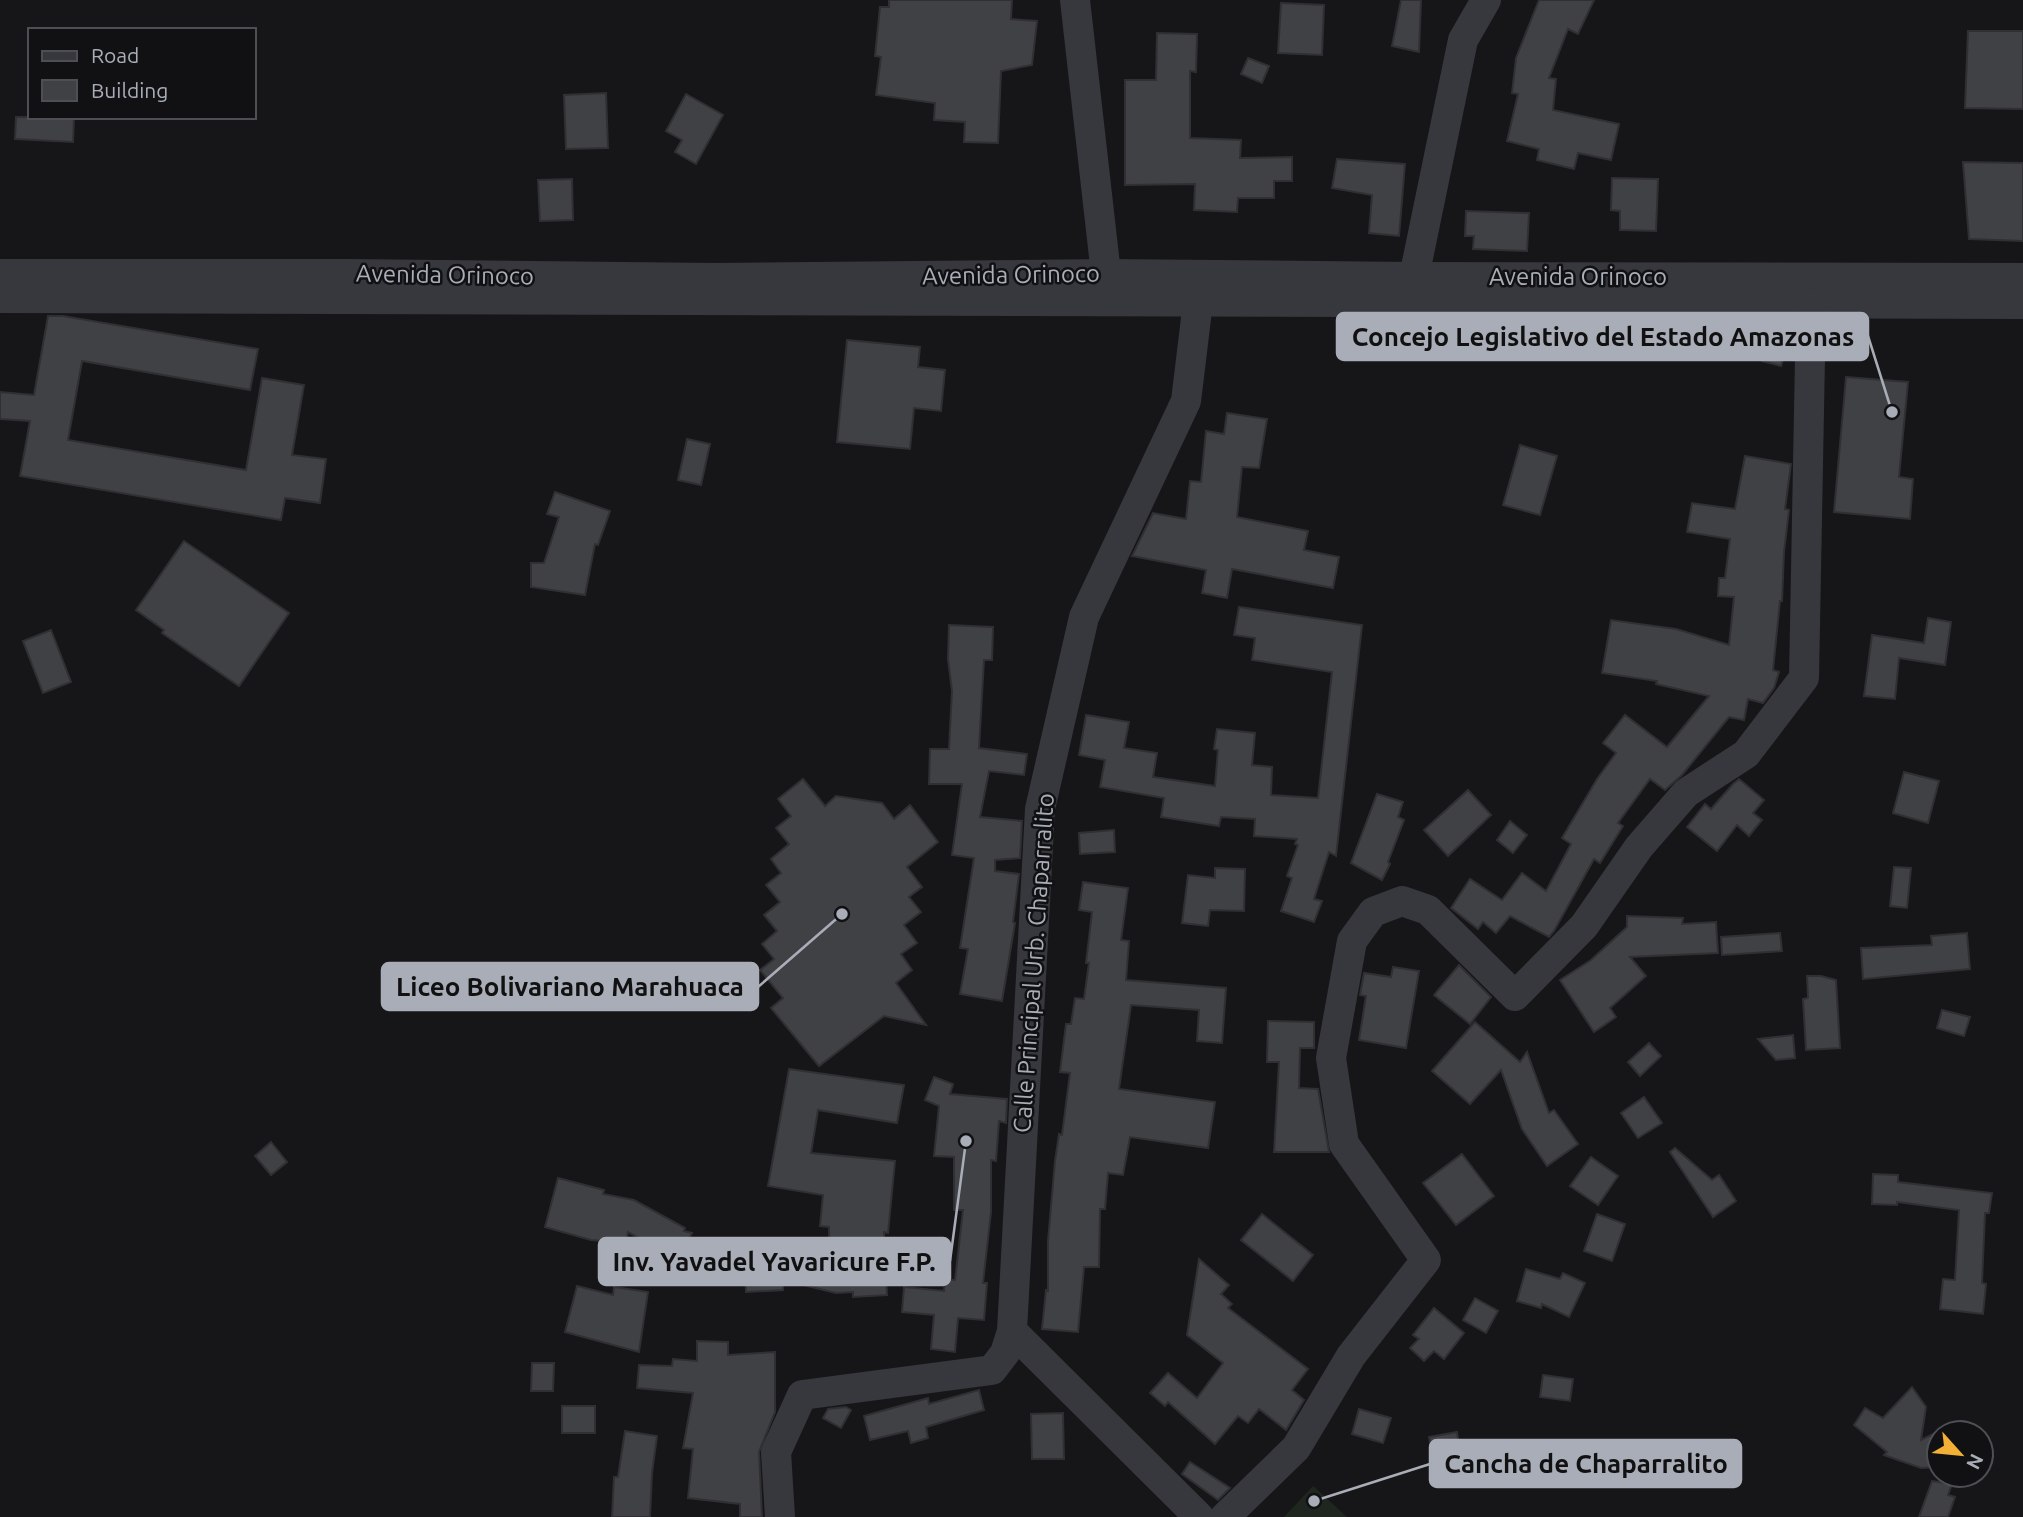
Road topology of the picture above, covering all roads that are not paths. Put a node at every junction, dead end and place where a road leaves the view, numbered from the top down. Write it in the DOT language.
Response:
graph roads {
  1 [pos="1075,0"];
  2 [pos="1486,0"];
  3 [pos="0,274"];
  4 [pos="1106,274"];
  5 [pos="1414,278"];
  6 [pos="2023,278"];
  7 [pos="1198,288"];
  8 [pos="0,299"];
  9 [pos="1811,304"];
  10 [pos="2023,304"];
  11 [pos="1012,1331"];
  12 [pos="780,1517"];
  13 [pos="1199,1517"];
  14 [pos="1225,1517"];
  1 -- 4 [label="street"];
  2 -- 5 [label="street"];
  3 -- 4 [label="street, Avenida Orinoco"];
  4 -- 7 [label="street, Avenida Orinoco"];
  5 -- 6 [label="street, Avenida Orinoco"];
  5 -- 7 [label="street, Avenida Orinoco"];
  7 -- 8 [label="street, Avenida Orinoco"];
  7 -- 9 [label="street, Avenida Orinoco"];
  7 -- 11 [label="street, Calle Principal Urb. Chaparralito"];
  9 -- 10 [label="street, Avenida Orinoco"];
  9 -- 14 [label="street"];
  11 -- 12 [label="street"];
  11 -- 13 [label="street"];
}
